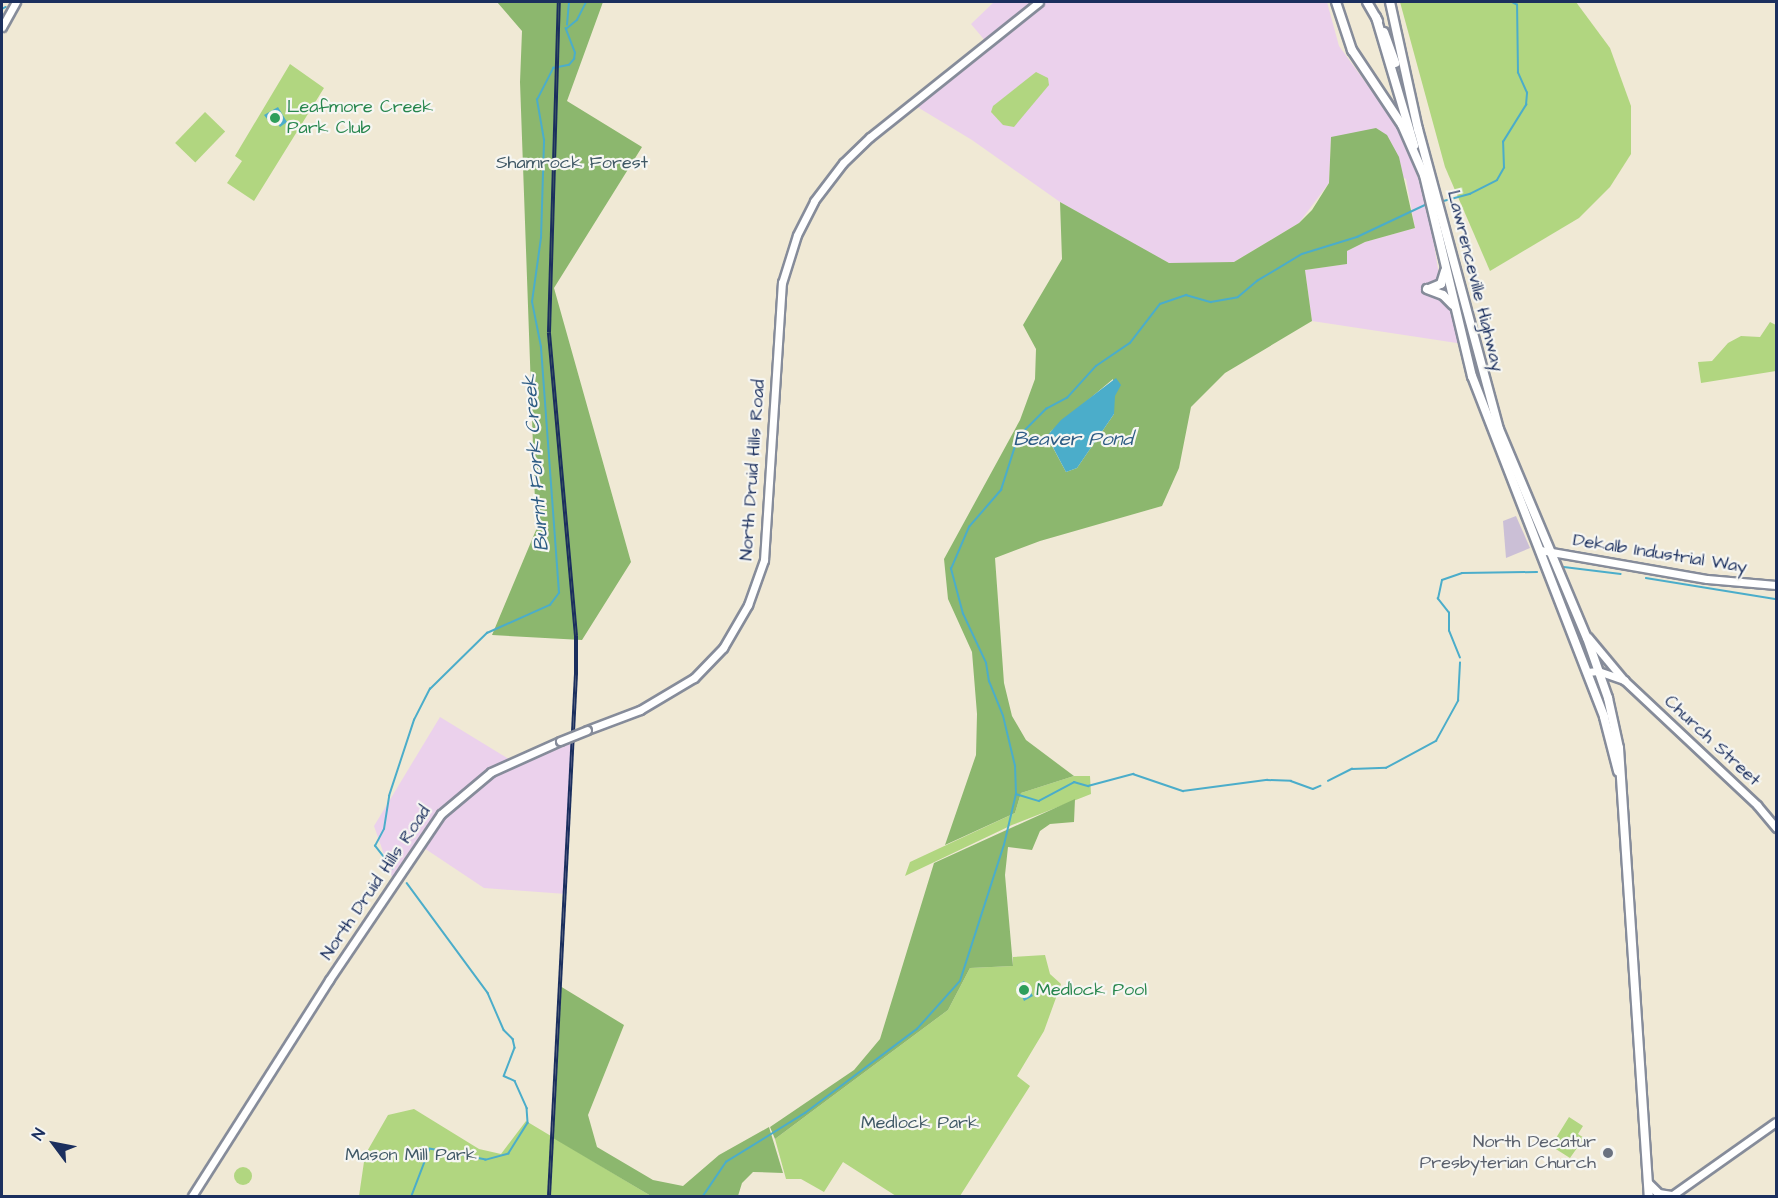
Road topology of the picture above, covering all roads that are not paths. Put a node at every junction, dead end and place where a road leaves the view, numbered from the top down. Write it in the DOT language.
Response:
graph roads {
  1 [pos="16,2"];
  2 [pos="1039,2"];
  3 [pos="1336,2"];
  4 [pos="1367,2"];
  5 [pos="1390,2"];
  6 [pos="1376,17"];
  7 [pos="2,27"];
  8 [pos="1418,129"];
  9 [pos="1424,176"];
  10 [pos="1433,194"];
  11 [pos="1439,215"];
  12 [pos="1446,266"];
  13 [pos="1456,308"];
  14 [pos="1540,550"];
  15 [pos="1550,552"];
  16 [pos="1776,585"];
  17 [pos="1583,630"];
  18 [pos="1598,671"];
  19 [pos="1587,672"];
  20 [pos="1624,680"];
  21 [pos="1620,775"];
  22 [pos="1776,828"];
  23 [pos="1776,1122"];
  24 [pos="1649,1184"];
  25 [pos="1671,1196"];
  26 [pos="192,1197"];
  27 [pos="1649,1197"];
  1 -- 7 [label="main road"];
  2 -- 26 [label="main road, North Druid Hills Road, bridge"];
  3 -- 9 [label="highway"];
  4 -- 6 [label="main road, Lawrenceville Highway"];
  5 -- 8 [label="highway"];
  6 -- 8 [label="main road, Lawrenceville Highway"];
  6 -- 9 [label="main road, Lawrenceville Highway"];
  8 -- 10 [label="main road, Lawrenceville Highway"];
  9 -- 10 [label="main road, Lawrenceville Highway"];
  10 -- 11 [label="main road, Lawrenceville Highway"];
  11 -- 12 [label="main road, Lawrenceville Highway"];
  11 -- 15 [label="main road, Lawrenceville Highway"];
  12 -- 13 [label="main road, Lawrenceville Highway"];
  12 -- 13 [label="main road"];
  13 -- 14 [label="main road, Lawrenceville Highway"];
  14 -- 15 [label="main road, Dekalb Industrial Way"];
  14 -- 19 [label="main road, Lawrenceville Highway"];
  15 -- 16 [label="main road, Dekalb Industrial Way"];
  15 -- 17 [label="main road, Lawrenceville Highway"];
  17 -- 18 [label="main road, Lawrenceville Highway"];
  17 -- 20 [label="main road, Church Street"];
  18 -- 19 [label="main road, Church Street"];
  18 -- 20 [label="main road, Church Street"];
  18 -- 21 [label="main road, Lawrenceville Highway"];
  19 -- 21 [label="main road, Lawrenceville Highway"];
  20 -- 22 [label="main road, Church Street"];
  21 -- 24 [label="main road"];
  23 -- 25 [label="main road"];
  24 -- 25 [label="main road"];
  24 -- 27 [label="main road"];
}
